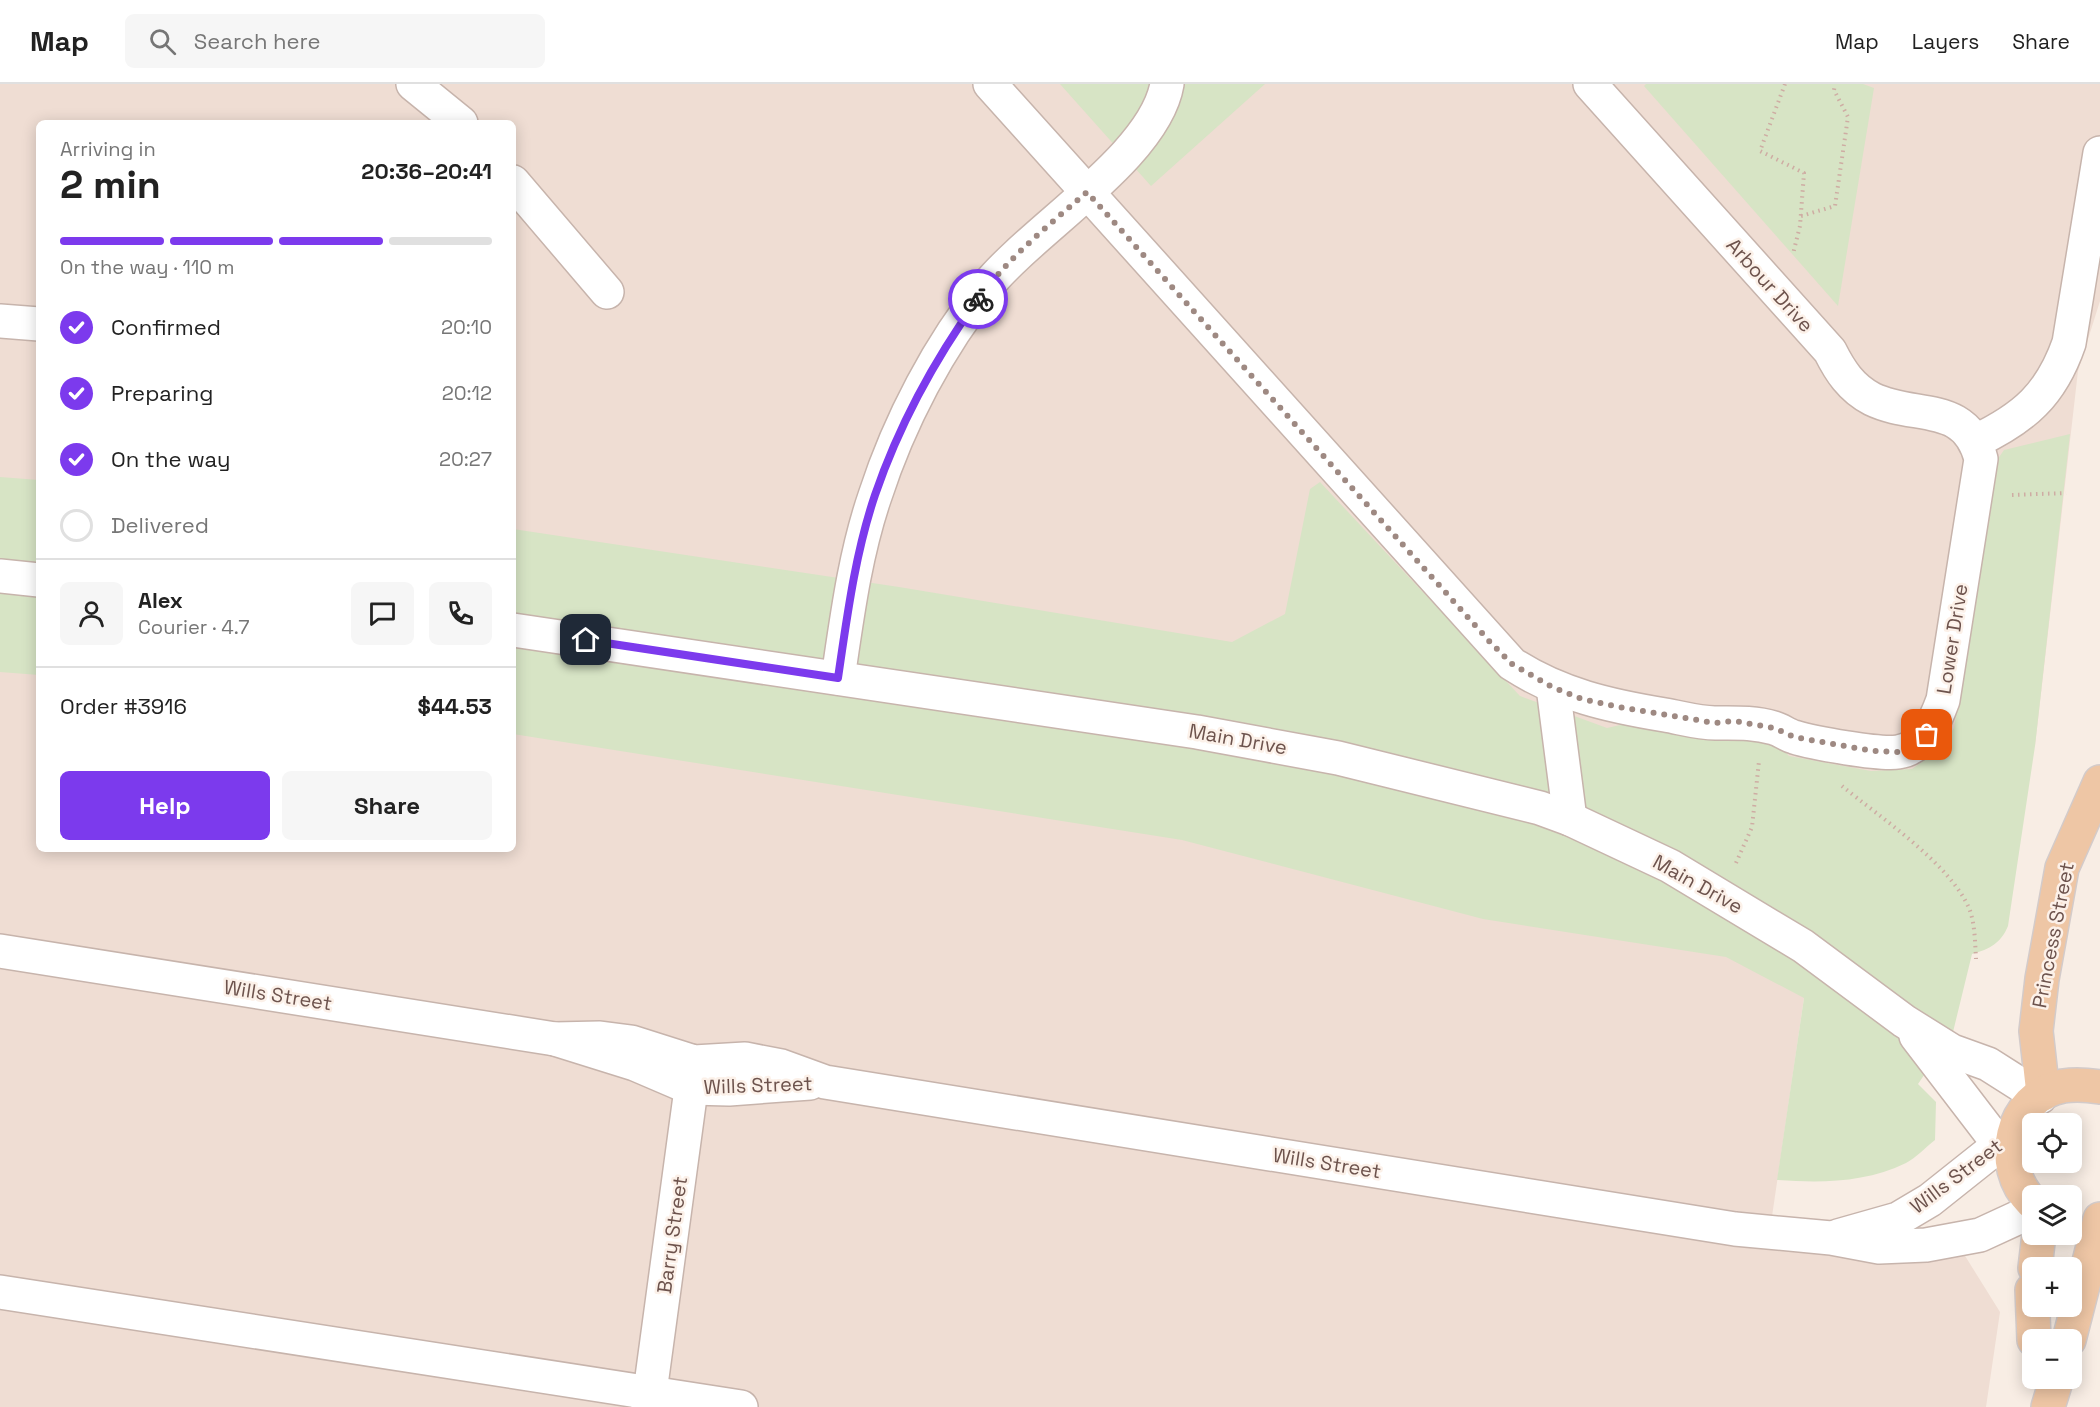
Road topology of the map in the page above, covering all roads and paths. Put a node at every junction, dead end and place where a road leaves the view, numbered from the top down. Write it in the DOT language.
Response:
graph roads {
  1 [pos="413,84"];
  2 [pos="990,84"];
  3 [pos="1167,84"];
  4 [pos="1785,84"];
  5 [pos="1835,84"];
  6 [pos="1601,87"];
  7 [pos="456,120"];
  8 [pos="2100,153"];
  9 [pos="516,186"];
  10 [pos="1087,192"];
  11 [pos="1801,216"];
  12 [pos="1792,259"];
  13 [pos="607,292"];
  14 [pos="0,321"];
  15 [pos="36,324"];
  16 [pos="1976,441"];
  17 [pos="1975,493"];
  18 [pos="2066,493"];
  19 [pos="0,576"];
  20 [pos="36,580"];
  21 [pos="516,630"];
  22 [pos="838,678"];
  23 [pos="1552,687"];
  24 [pos="1760,756"];
  25 [pos="2100,782"];
  26 [pos="1842,786"];
  27 [pos="1570,819"];
  28 [pos="1721,896"];
  29 [pos="0,951"];
  30 [pos="1976,959"];
  31 [pos="1904,1021"];
  32 [pos="693,1075"];
  33 [pos="2100,1087"];
  34 [pos="2042,1096"];
  35 [pos="2008,1146"];
  36 [pos="2022,1188"];
  37 [pos="2022,1216"];
  38 [pos="2091,1224"];
  39 [pos="1831,1238"];
  40 [pos="0,1292"];
  41 [pos="2071,1329"];
  42 [pos="2037,1389"];
  43 [pos="2054,1389"];
  44 [pos="649,1400"];
  45 [pos="741,1407"];
  46 [pos="2038,1407"];
  47 [pos="2048,1407"];
  1 -- 7 [label="street"];
  2 -- 10 [label="street, Lower Drive"];
  3 -- 10 [label="street"];
  4 -- 11 [label="path"];
  5 -- 11 [label="path"];
  6 -- 16 [label="street, Arbour Drive"];
  8 -- 16 [label="street"];
  9 -- 13 [label="street"];
  10 -- 22 [label="street"];
  10 -- 23 [label="street, Lower Drive"];
  11 -- 12 [label="path"];
  14 -- 15 [label="street"];
  16 -- 17 [label="street, Lower Drive"];
  17 -- 18 [label="path"];
  17 -- 23 [label="street, Lower Drive"];
  19 -- 20 [label="street"];
  21 -- 22 [label="street, Main Drive"];
  22 -- 27 [label="street, Main Drive"];
  23 -- 27 [label="street"];
  24 -- 28 [label="path"];
  25 -- 34 [label="main road, Princess Street"];
  26 -- 30 [label="path"];
  27 -- 28 [label="street, Main Drive"];
  28 -- 31 [label="street, Main Drive"];
  29 -- 32 [label="street, Wills Street"];
  31 -- 34 [label="street, Main Drive"];
  31 -- 35 [label="street, Main Drive"];
  32 -- 39 [label="street, Wills Street"];
  32 -- 44 [label="street, Barry Street"];
  33 -- 34 [label="main road"];
  34 -- 35 [label="main road"];
  35 -- 36 [label="main road"];
  35 -- 39 [label="street, Wills Street"];
  37 -- 39 [label="street, Wills Street"];
  38 -- 41 [label="main road"];
  40 -- 44 [label="street"];
  42 -- 46 [label="main road"];
  43 -- 47 [label="main road"];
  44 -- 45 [label="street"];
}
